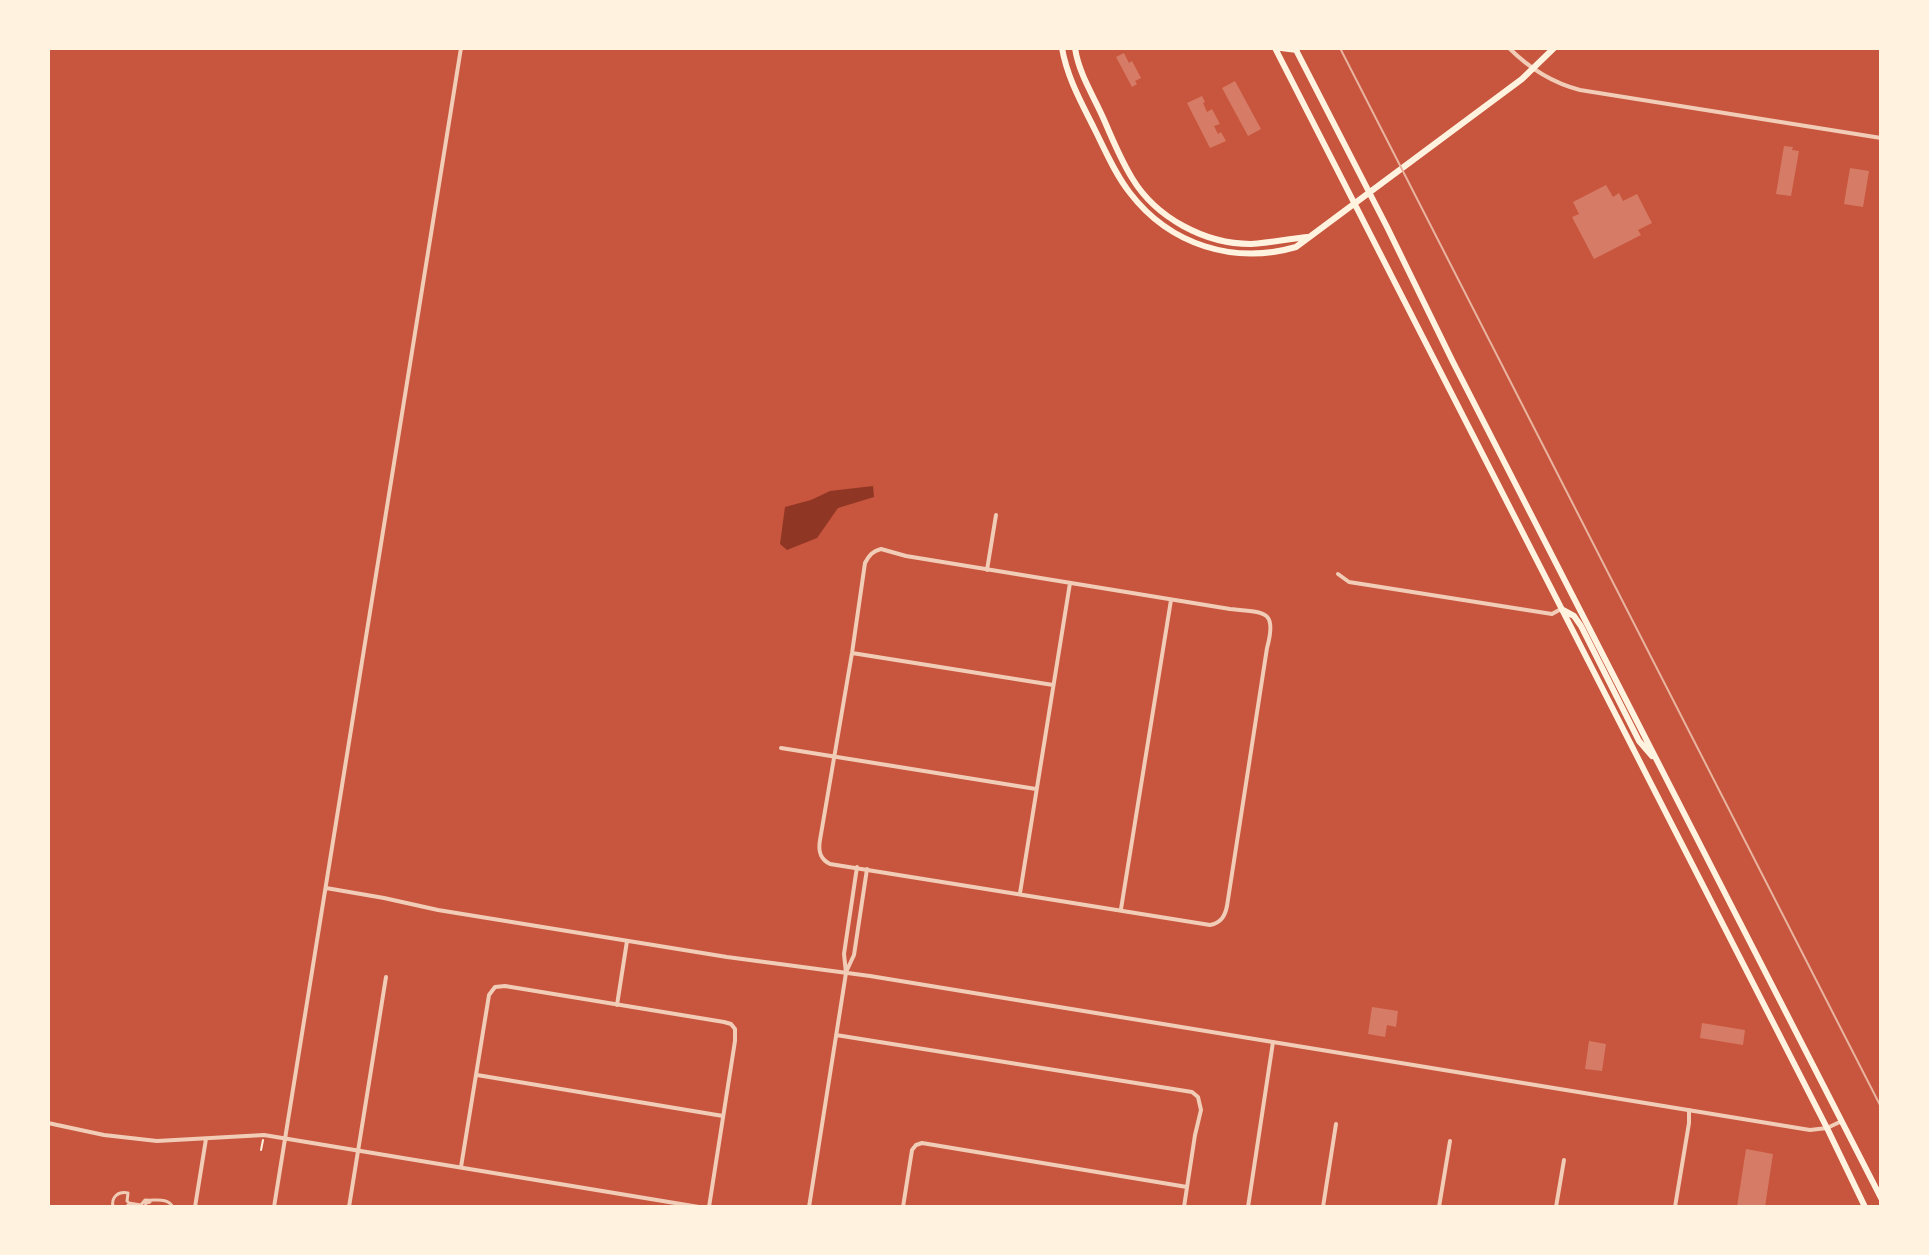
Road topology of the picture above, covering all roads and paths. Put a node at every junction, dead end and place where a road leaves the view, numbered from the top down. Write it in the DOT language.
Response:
graph roads {
  1 [pos="461,48"];
  2 [pos="1062,48"];
  3 [pos="1075,48"];
  4 [pos="1278,48"];
  5 [pos="1509,48"];
  6 [pos="1554,48"];
  7 [pos="1296,49"];
  8 [pos="1532,69"];
  9 [pos="1881,138"];
  10 [pos="1307,237"];
  11 [pos="996,515"];
  12 [pos="987,570"];
  13 [pos="1338,574"];
  14 [pos="1070,583"];
  15 [pos="1171,600"];
  16 [pos="1561,609"];
  17 [pos="852,653"];
  18 [pos="1053,685"];
  19 [pos="781,748"];
  20 [pos="835,756"];
  21 [pos="1660,765"];
  22 [pos="1036,789"];
  23 [pos="857,867"];
  24 [pos="867,869"];
  25 [pos="326,888"];
  26 [pos="1020,893"];
  27 [pos="1121,909"];
  28 [pos="627,941"];
  29 [pos="846,973"];
  30 [pos="386,977"];
  31 [pos="617,1005"];
  32 [pos="836,1035"];
  33 [pos="1273,1042"];
  34 [pos="477,1075"];
  35 [pos="1689,1110"];
  36 [pos="723,1116"];
  37 [pos="1843,1121"];
  38 [pos="48,1123"];
  39 [pos="1336,1124"];
  40 [pos="1827,1128"];
  41 [pos="286,1138"];
  42 [pos="206,1139"];
  43 [pos="1450,1141"];
  44 [pos="358,1150"];
  45 [pos="1564,1160"];
  46 [pos="461,1167"];
  47 [pos="1187,1187"];
  48 [pos="1881,1198"];
  49 [pos="113,1207"];
  50 [pos="126,1207"];
  51 [pos="142,1207"];
  52 [pos="173,1207"];
  53 [pos="195,1207"];
  54 [pos="274,1207"];
  55 [pos="349,1207"];
  56 [pos="699,1207"];
  57 [pos="709,1207"];
  58 [pos="809,1207"];
  59 [pos="903,1207"];
  60 [pos="1184,1207"];
  61 [pos="1248,1207"];
  62 [pos="1323,1207"];
  63 [pos="1439,1207"];
  64 [pos="1556,1207"];
  65 [pos="1675,1207"];
  66 [pos="1865,1207"];
  1 -- 25 [label="street"];
  2 -- 10 [label="main road"];
  3 -- 10 [label="main road"];
  4 -- 7 [label="main road"];
  4 -- 16 [label="main road"];
  5 -- 8 [label="street"];
  6 -- 8 [label="main road"];
  7 -- 21 [label="main road"];
  8 -- 9 [label="street"];
  8 -- 10 [label="main road"];
  11 -- 12 [label="street"];
  12 -- 14 [label="street"];
  12 -- 17 [label="street"];
  13 -- 16 [label="street"];
  14 -- 15 [label="street"];
  14 -- 18 [label="street"];
  15 -- 27 [label="street"];
  15 -- 27 [label="street"];
  16 -- 21 [label="main road"];
  16 -- 40 [label="main road"];
  17 -- 18 [label="street"];
  17 -- 20 [label="street"];
  18 -- 22 [label="street"];
  19 -- 20 [label="street"];
  20 -- 22 [label="street"];
  20 -- 23 [label="street"];
  21 -- 37 [label="main road"];
  22 -- 26 [label="street"];
  23 -- 24 [label="street"];
  23 -- 29 [label="street"];
  24 -- 26 [label="street"];
  24 -- 29 [label="street"];
  25 -- 28 [label="street"];
  25 -- 41 [label="street"];
  26 -- 27 [label="street"];
  28 -- 29 [label="street"];
  28 -- 31 [label="street"];
  29 -- 32 [label="street"];
  29 -- 33 [label="street"];
  30 -- 44 [label="street"];
  31 -- 34 [label="street"];
  31 -- 36 [label="street"];
  32 -- 47 [label="street"];
  32 -- 58 [label="street"];
  33 -- 35 [label="street"];
  33 -- 61 [label="street"];
  34 -- 36 [label="street"];
  34 -- 46 [label="street"];
  35 -- 40 [label="street"];
  35 -- 65 [label="street"];
  36 -- 57 [label="street"];
  37 -- 40 [label="street"];
  37 -- 48 [label="main road"];
  38 -- 42 [label="street"];
  39 -- 62 [label="street"];
  40 -- 66 [label="main road"];
  41 -- 42 [label="street"];
  41 -- 44 [label="street"];
  41 -- 54 [label="street"];
  42 -- 53 [label="street"];
  43 -- 63 [label="street"];
  44 -- 46 [label="street"];
  44 -- 55 [label="street"];
  45 -- 64 [label="street"];
  46 -- 56 [label="street"];
  47 -- 59 [label="street"];
  47 -- 60 [label="street"];
  49 -- 52 [label="street"];
  50 -- 51 [label="street"];
  51 -- 52 [label="street"];
}
